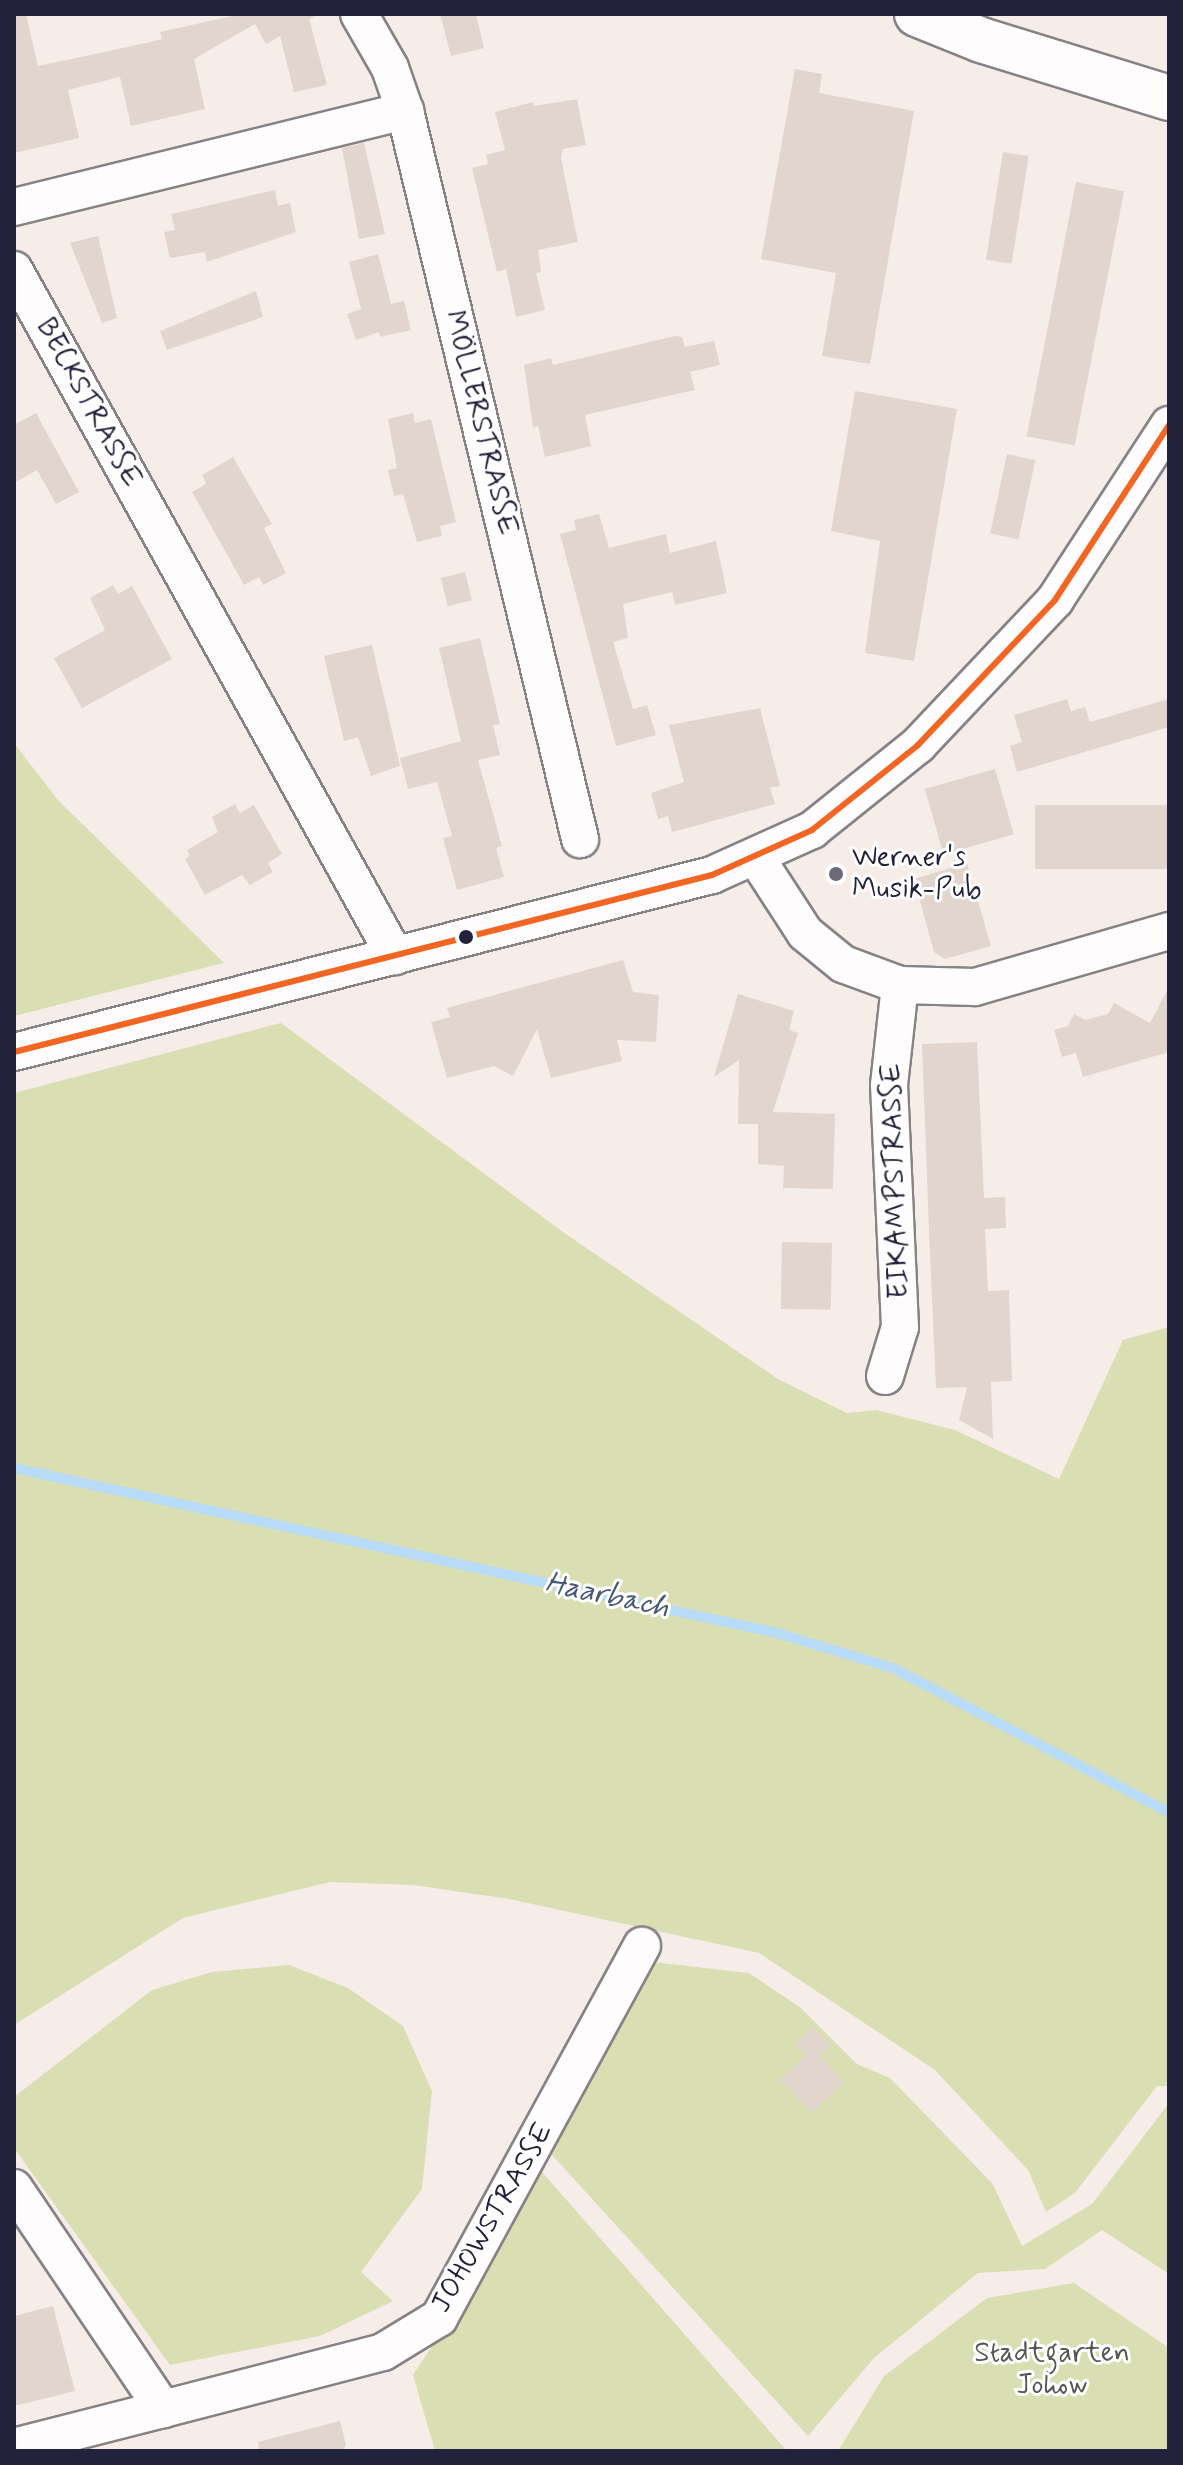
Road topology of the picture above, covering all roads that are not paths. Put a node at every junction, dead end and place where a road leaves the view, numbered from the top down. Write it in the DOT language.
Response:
graph roads {
  1 [pos="359,14"];
  2 [pos="917,14"];
  3 [pos="1169,98"];
  4 [pos="405,111"];
  5 [pos="14,207"];
  6 [pos="14,270"];
  7 [pos="1169,425"];
  8 [pos="1169,487"];
  9 [pos="1130,491"];
  10 [pos="580,839"];
  11 [pos="757,859"];
  12 [pos="1169,931"];
  13 [pos="395,956"];
  14 [pos="900,985"];
  15 [pos="14,1052"];
  16 [pos="885,1376"];
  17 [pos="642,1946"];
  18 [pos="14,2188"];
  19 [pos="163,2409"];
  20 [pos="14,2447"];
  1 -- 4 [label="street, MÖLLERSTRASSE"];
  2 -- 3 [label="street"];
  4 -- 5 [label="street"];
  4 -- 10 [label="street, MÖLLERSTRASSE"];
  6 -- 13 [label="street, BECKSTRASSE"];
  7 -- 9 [label="street"];
  8 -- 9 [label="street"];
  9 -- 11 [label="street"];
  11 -- 13 [label="street"];
  11 -- 14 [label="street"];
  12 -- 14 [label="street"];
  13 -- 15 [label="street"];
  14 -- 16 [label="street, EIKAMPSTRASSE"];
  17 -- 19 [label="street, JOHOWSTRASSE"];
  18 -- 19 [label="street"];
  19 -- 20 [label="street, JOHOWSTRASSE"];
}
